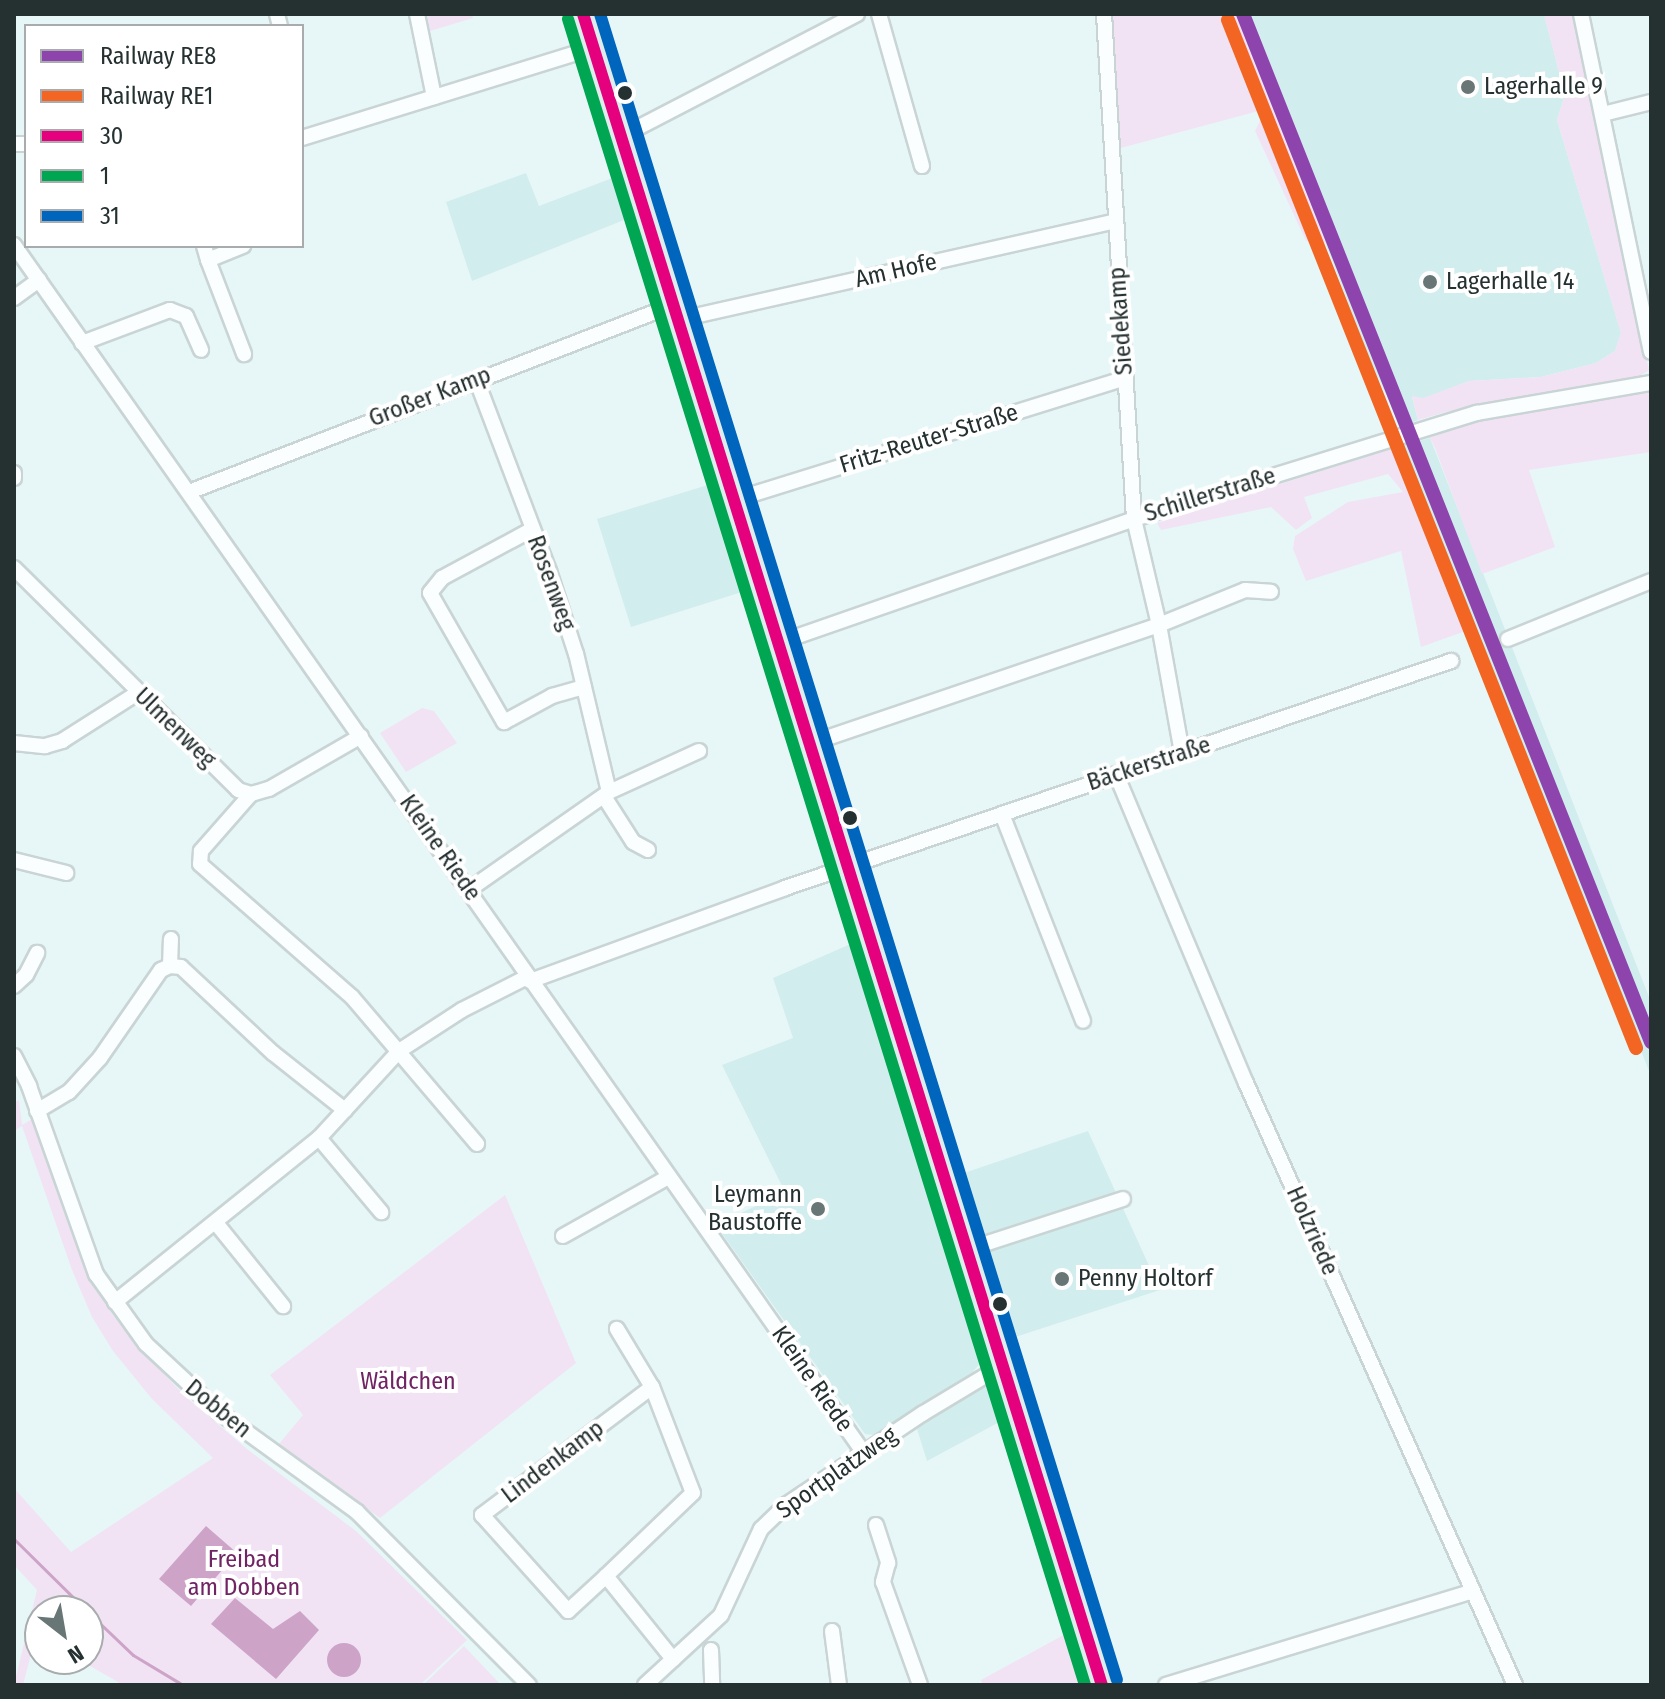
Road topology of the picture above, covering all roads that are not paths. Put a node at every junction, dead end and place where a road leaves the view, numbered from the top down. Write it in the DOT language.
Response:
graph roads {
  1 [pos="417,14"];
  2 [pos="583,14"];
  3 [pos="857,14"];
  4 [pos="879,14"];
  5 [pos="1104,14"];
  6 [pos="1581,14"];
  7 [pos="593,48"];
  8 [pos="434,97"];
  9 [pos="1651,102"];
  10 [pos="1603,114"];
  11 [pos="304,136"];
  12 [pos="620,137"];
  13 [pos="922,166"];
  14 [pos="1115,221"];
  15 [pos="14,245"];
  16 [pos="232,248"];
  17 [pos="206,253"];
  18 [pos="39,280"];
  19 [pos="14,298"];
  20 [pos="675,312"];
  21 [pos="82,343"];
  22 [pos="201,350"];
  23 [pos="1651,352"];
  24 [pos="244,354"];
  25 [pos="1125,378"];
  26 [pos="476,379"];
  27 [pos="1651,383"];
  28 [pos="189,492"];
  29 [pos="734,500"];
  30 [pos="1132,520"];
  31 [pos="531,530"];
  32 [pos="14,568"];
  33 [pos="1651,581"];
  34 [pos="1271,592"];
  35 [pos="1159,625"];
  36 [pos="1508,639"];
  37 [pos="778,643"];
  38 [pos="1451,661"];
  39 [pos="584,687"];
  40 [pos="139,692"];
  41 [pos="361,736"];
  42 [pos="14,743"];
  43 [pos="809,744"];
  44 [pos="699,751"];
  45 [pos="1182,753"];
  46 [pos="1116,774"];
  47 [pos="251,794"];
  48 [pos="607,795"];
  49 [pos="1002,814"];
  50 [pos="648,850"];
  51 [pos="14,860"];
  52 [pos="848,867"];
  53 [pos="66,873"];
  54 [pos="470,889"];
  55 [pos="171,939"];
  56 [pos="37,953"];
  57 [pos="170,966"];
  58 [pos="528,979"];
  59 [pos="14,986"];
  60 [pos="1083,1021"];
  61 [pos="399,1051"];
  62 [pos="14,1056"];
  63 [pos="345,1110"];
  64 [pos="37,1111"];
  65 [pos="319,1138"];
  66 [pos="477,1144"];
  67 [pos="668,1177"];
  68 [pos="1123,1199"];
  69 [pos="381,1212"];
  70 [pos="216,1223"];
  71 [pos="563,1236"];
  72 [pos="966,1250"];
  73 [pos="115,1302"];
  74 [pos="283,1306"];
  75 [pos="617,1329"];
  76 [pos="1002,1366"];
  77 [pos="652,1387"];
  78 [pos="864,1453"];
  79 [pos="876,1525"];
  80 [pos="606,1576"];
  81 [pos="1473,1591"];
  82 [pos="832,1631"];
  83 [pos="711,1650"];
  84 [pos="673,1659"];
  85 [pos="529,1685"];
  86 [pos="645,1685"];
  87 [pos="712,1685"];
  88 [pos="839,1685"];
  89 [pos="920,1685"];
  90 [pos="1102,1685"];
  91 [pos="1166,1685"];
  92 [pos="1515,1685"];
  1 -- 8 [label="street"];
  2 -- 7 [label="main road"];
  3 -- 12 [label="street"];
  4 -- 13 [label="street"];
  5 -- 14 [label="street, Siedekamp"];
  6 -- 10 [label="street"];
  7 -- 8 [label="street"];
  7 -- 12 [label="main road"];
  8 -- 11 [label="street"];
  9 -- 10 [label="street"];
  10 -- 23 [label="street"];
  12 -- 20 [label="main road"];
  14 -- 20 [label="street, Am Hofe"];
  14 -- 25 [label="street, Siedekamp"];
  15 -- 18 [label="street, Kleine Riede"];
  16 -- 17 [label="street"];
  17 -- 24 [label="street"];
  18 -- 19 [label="street"];
  18 -- 21 [label="street, Kleine Riede"];
  20 -- 26 [label="street, Großer Kamp"];
  20 -- 29 [label="main road"];
  21 -- 22 [label="street"];
  21 -- 28 [label="street, Kleine Riede"];
  25 -- 29 [label="street, Fritz-Reuter-Straße"];
  25 -- 30 [label="street, Siedekamp"];
  26 -- 28 [label="street, Großer Kamp"];
  26 -- 31 [label="street, Rosenweg"];
  27 -- 30 [label="street, Schillerstraße"];
  28 -- 41 [label="street, Kleine Riede"];
  29 -- 37 [label="main road"];
  30 -- 35 [label="street, Siedekamp"];
  30 -- 37 [label="street, Schillerstraße"];
  31 -- 39 [label="street, Rosenweg"];
  31 -- 39 [label="street"];
  32 -- 40 [label="street, Ulmenweg"];
  33 -- 36 [label="street"];
  34 -- 35 [label="street"];
  35 -- 43 [label="street"];
  35 -- 45 [label="street, Siedekamp"];
  37 -- 43 [label="main road"];
  38 -- 45 [label="street, Bäckerstraße"];
  39 -- 48 [label="street, Rosenweg"];
  40 -- 42 [label="street"];
  40 -- 47 [label="street, Ulmenweg"];
  41 -- 47 [label="street"];
  41 -- 54 [label="street, Kleine Riede"];
  43 -- 52 [label="main road"];
  44 -- 48 [label="street"];
  45 -- 46 [label="street, Bäckerstraße"];
  46 -- 49 [label="street, Bäckerstraße"];
  46 -- 81 [label="street, Holzriede"];
  47 -- 61 [label="street"];
  48 -- 50 [label="street, Rosenweg"];
  48 -- 54 [label="street"];
  49 -- 52 [label="street, Bäckerstraße"];
  49 -- 60 [label="street"];
  51 -- 53 [label="street"];
  52 -- 58 [label="street, Bäckerstraße"];
  52 -- 72 [label="main road"];
  54 -- 58 [label="street, Kleine Riede"];
  55 -- 57 [label="street"];
  56 -- 59 [label="street"];
  57 -- 63 [label="street"];
  57 -- 64 [label="street"];
  58 -- 61 [label="street, Bäckerstraße"];
  58 -- 67 [label="street, Kleine Riede"];
  61 -- 63 [label="street, Bäckerstraße"];
  61 -- 66 [label="street"];
  62 -- 64 [label="street, Dobben"];
  63 -- 65 [label="street, Bäckerstraße"];
  64 -- 73 [label="street, Dobben"];
  65 -- 69 [label="street"];
  65 -- 70 [label="street, Bäckerstraße"];
  67 -- 71 [label="street"];
  67 -- 78 [label="street, Kleine Riede"];
  68 -- 72 [label="street"];
  70 -- 73 [label="street, Bäckerstraße"];
  70 -- 74 [label="street"];
  72 -- 76 [label="main road"];
  73 -- 85 [label="street, Dobben"];
  75 -- 77 [label="street, Lindenkamp"];
  76 -- 78 [label="street, Sportplatzweg"];
  76 -- 90 [label="main road"];
  77 -- 80 [label="street, Lindenkamp"];
  77 -- 80 [label="street, Lindenkamp"];
  78 -- 84 [label="street, Sportplatzweg"];
  79 -- 89 [label="street"];
  80 -- 84 [label="street"];
  81 -- 91 [label="street"];
  81 -- 92 [label="street, Holzriede"];
  82 -- 88 [label="street"];
  83 -- 87 [label="street"];
  84 -- 86 [label="street, Sportplatzweg"];
}
